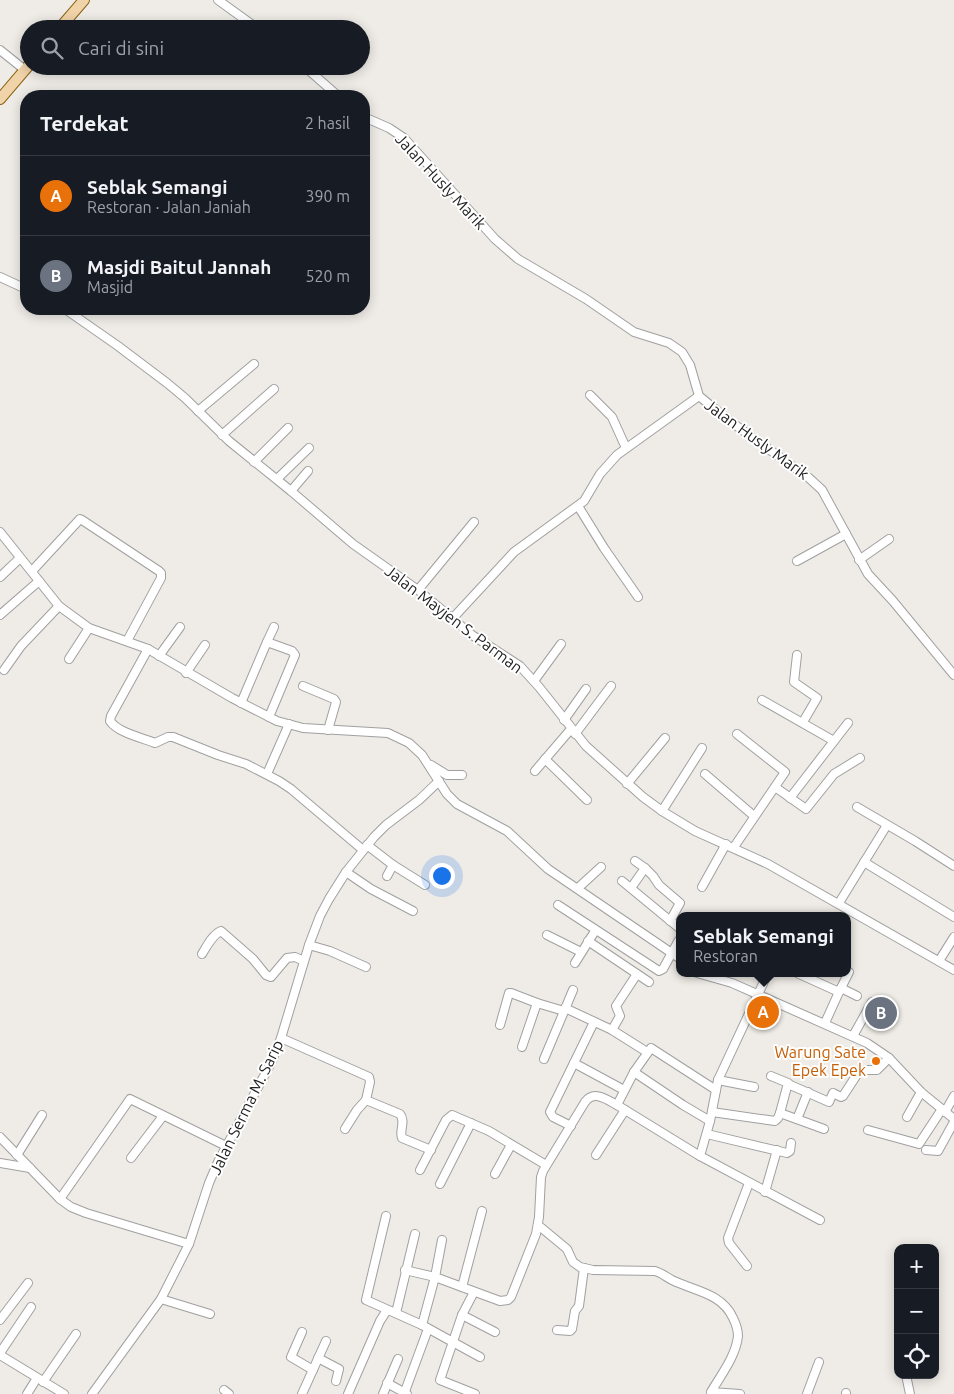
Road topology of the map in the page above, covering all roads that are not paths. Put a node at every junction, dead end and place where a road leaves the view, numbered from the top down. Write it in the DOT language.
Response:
graph roads {
  1 [pos="84,0"];
  2 [pos="218,0"];
  3 [pos="67,20"];
  4 [pos="246,20"];
  5 [pos="0,50"];
  6 [pos="20,63"];
  7 [pos="21,75"];
  8 [pos="314,75"];
  9 [pos="331,90"];
  10 [pos="0,99"];
  11 [pos="370,119"];
  12 [pos="0,276"];
  13 [pos="20,286"];
  14 [pos="74,315"];
  15 [pos="254,364"];
  16 [pos="274,389"];
  17 [pos="590,395"];
  18 [pos="699,396"];
  19 [pos="198,411"];
  20 [pos="288,428"];
  21 [pos="222,435"];
  22 [pos="309,448"];
  23 [pos="626,448"];
  24 [pos="254,462"];
  25 [pos="308,471"];
  26 [pos="277,479"];
  27 [pos="291,491"];
  28 [pos="578,506"];
  29 [pos="474,522"];
  30 [pos="846,534"];
  31 [pos="1,535"];
  32 [pos="889,539"];
  33 [pos="20,558"];
  34 [pos="859,560"];
  35 [pos="797,562"];
  36 [pos="32,571"];
  37 [pos="0,577"];
  38 [pos="40,581"];
  39 [pos="418,590"];
  40 [pos="638,597"];
  41 [pos="59,606"];
  42 [pos="0,616"];
  43 [pos="452,619"];
  44 [pos="180,627"];
  45 [pos="274,627"];
  46 [pos="89,628"];
  47 [pos="127,641"];
  48 [pos="268,642"];
  49 [pos="561,644"];
  50 [pos="205,645"];
  51 [pos="148,649"];
  52 [pos="797,655"];
  53 [pos="159,656"];
  54 [pos="69,659"];
  55 [pos="4,670"];
  56 [pos="186,673"];
  57 [pos="954,675"];
  58 [pos="534,681"];
  59 [pos="302,686"];
  60 [pos="611,686"];
  61 [pos="586,689"];
  62 [pos="762,700"];
  63 [pos="241,703"];
  64 [pos="269,717"];
  65 [pos="564,720"];
  66 [pos="803,722"];
  67 [pos="848,723"];
  68 [pos="289,724"];
  69 [pos="328,730"];
  70 [pos="573,732"];
  71 [pos="737,734"];
  72 [pos="665,738"];
  73 [pos="834,741"];
  74 [pos="702,748"];
  75 [pos="860,758"];
  76 [pos="546,759"];
  77 [pos="426,761"];
  78 [pos="535,771"];
  79 [pos="267,774"];
  80 [pos="706,774"];
  81 [pos="462,775"];
  82 [pos="439,781"];
  83 [pos="627,784"];
  84 [pos="775,787"];
  85 [pos="790,798"];
  86 [pos="587,800"];
  87 [pos="857,807"];
  88 [pos="662,811"];
  89 [pos="754,816"];
  90 [pos="887,825"];
  91 [pos="730,846"];
  92 [pos="365,848"];
  93 [pos="635,861"];
  94 [pos="864,862"];
  95 [pos="393,865"];
  96 [pos="954,866"];
  97 [pos="601,867"];
  98 [pos="645,868"];
  99 [pos="346,872"];
  100 [pos="387,876"];
  101 [pos="622,881"];
  102 [pos="425,885"];
  103 [pos="702,887"];
  104 [pos="578,888"];
  105 [pos="631,888"];
  106 [pos="839,903"];
  107 [pos="558,905"];
  108 [pos="413,911"];
  109 [pos="954,917"];
  110 [pos="670,921"];
  111 [pos="676,926"];
  112 [pos="595,931"];
  113 [pos="547,935"];
  114 [pos="954,936"];
  115 [pos="588,941"];
  116 [pos="310,945"];
  117 [pos="676,945"];
  118 [pos="580,952"];
  119 [pos="671,953"];
  120 [pos="202,954"];
  121 [pos="676,956"];
  122 [pos="304,961"];
  123 [pos="939,961"];
  124 [pos="575,963"];
  125 [pos="366,967"];
  126 [pos="954,970"];
  127 [pos="638,974"];
  128 [pos="712,977"];
  129 [pos="766,977"];
  130 [pos="807,977"];
  131 [pos="846,977"];
  132 [pos="649,982"];
  133 [pos="573,990"];
  134 [pos="840,990"];
  135 [pos="758,995"];
  136 [pos="857,996"];
  137 [pos="872,1002"];
  138 [pos="538,1003"];
  139 [pos="564,1010"];
  140 [pos="594,1022"];
  141 [pos="826,1023"];
  142 [pos="500,1025"];
  143 [pos="612,1030"];
  144 [pos="853,1036"];
  145 [pos="281,1038"];
  146 [pos="522,1047"];
  147 [pos="647,1052"];
  148 [pos="889,1058"];
  149 [pos="544,1059"];
  150 [pos="574,1063"];
  151 [pos="634,1072"];
  152 [pos="771,1076"];
  153 [pos="718,1080"];
  154 [pos="788,1084"];
  155 [pos="754,1087"];
  156 [pos="624,1090"];
  157 [pos="716,1090"];
  158 [pos="808,1092"];
  159 [pos="921,1092"];
  160 [pos="954,1096"];
  161 [pos="366,1100"];
  162 [pos="617,1105"];
  163 [pos="626,1110"];
  164 [pos="943,1110"];
  165 [pos="712,1112"];
  166 [pos="780,1113"];
  167 [pos="42,1115"];
  168 [pos="163,1116"];
  169 [pos="907,1117"];
  170 [pos="797,1119"];
  171 [pos="954,1120"];
  172 [pos="710,1121"];
  173 [pos="471,1123"];
  174 [pos="571,1126"];
  175 [pos="345,1129"];
  176 [pos="824,1129"];
  177 [pos="868,1130"];
  178 [pos="707,1134"];
  179 [pos="0,1137"];
  180 [pos="791,1143"];
  181 [pos="511,1145"];
  182 [pos="226,1146"];
  183 [pos="431,1150"];
  184 [pos="777,1150"];
  185 [pos="926,1150"];
  186 [pos="17,1155"];
  187 [pos="596,1156"];
  188 [pos="700,1156"];
  189 [pos="131,1158"];
  190 [pos="0,1163"];
  191 [pos="546,1165"];
  192 [pos="30,1168"];
  193 [pos="420,1170"];
  194 [pos="495,1174"];
  195 [pos="749,1183"];
  196 [pos="440,1184"];
  197 [pos="766,1192"];
  198 [pos="60,1199"];
  199 [pos="482,1211"];
  200 [pos="386,1216"];
  201 [pos="820,1220"];
  202 [pos="538,1225"];
  203 [pos="415,1234"];
  204 [pos="442,1240"];
  205 [pos="189,1244"];
  206 [pos="747,1266"];
  207 [pos="584,1268"];
  208 [pos="405,1270"];
  209 [pos="435,1277"];
  210 [pos="28,1283"];
  211 [pos="462,1287"];
  212 [pos="474,1292"];
  213 [pos="161,1299"];
  214 [pos="31,1307"];
  215 [pos="386,1310"];
  216 [pos="396,1313"];
  217 [pos="210,1314"];
  218 [pos="462,1315"];
  219 [pos="0,1320"];
  220 [pos="425,1327"];
  221 [pos="557,1330"];
  222 [pos="302,1332"];
  223 [pos="495,1332"];
  224 [pos="76,1334"];
  225 [pos="326,1341"];
  226 [pos="453,1342"];
  227 [pos="0,1354"];
  228 [pos="480,1357"];
  229 [pos="318,1358"];
  230 [pos="398,1359"];
  231 [pos="819,1362"];
  232 [pos="313,1370"];
  233 [pos="907,1379"];
  234 [pos="40,1380"];
  235 [pos="336,1382"];
  236 [pos="387,1383"];
  237 [pos="711,1393"];
  238 [pos="27,1394"];
  239 [pos="64,1394"];
  240 [pos="92,1394"];
  241 [pos="302,1394"];
  242 [pos="348,1394"];
  243 [pos="383,1394"];
  244 [pos="405,1394"];
  245 [pos="475,1394"];
  246 [pos="740,1394"];
  247 [pos="807,1394"];
  248 [pos="910,1394"];
  1 -- 3 [label="main road"];
  2 -- 4 [label="street"];
  5 -- 6 [label="street"];
  7 -- 10 [label="main road"];
  8 -- 9 [label="street"];
  11 -- 18 [label="street, Jalan Husly Marik"];
  12 -- 13 [label="street"];
  14 -- 19 [label="street, Jalan Mayjen S. Parman"];
  15 -- 19 [label="street"];
  16 -- 21 [label="street"];
  17 -- 23 [label="street"];
  18 -- 23 [label="street"];
  18 -- 30 [label="street, Jalan Husly Marik"];
  19 -- 21 [label="street, Jalan Mayjen S. Parman"];
  20 -- 24 [label="street"];
  21 -- 24 [label="street, Jalan Mayjen S. Parman"];
  22 -- 26 [label="street"];
  23 -- 28 [label="street"];
  24 -- 26 [label="street, Jalan Mayjen S. Parman"];
  25 -- 27 [label="street"];
  26 -- 27 [label="street, Jalan Mayjen S. Parman"];
  27 -- 39 [label="street, Jalan Mayjen S. Parman"];
  28 -- 40 [label="street"];
  28 -- 43 [label="street"];
  29 -- 39 [label="street"];
  30 -- 34 [label="street, Jalan Husly Marik"];
  30 -- 35 [label="street"];
  31 -- 33 [label="street"];
  32 -- 34 [label="street"];
  33 -- 36 [label="street"];
  33 -- 37 [label="street"];
  34 -- 57 [label="street, Jalan Husly Marik"];
  36 -- 38 [label="street"];
  36 -- 47 [label="street"];
  38 -- 41 [label="street"];
  38 -- 42 [label="street"];
  39 -- 43 [label="street, Jalan Mayjen S. Parman"];
  41 -- 46 [label="street"];
  41 -- 55 [label="street"];
  43 -- 58 [label="street, Jalan Mayjen S. Parman"];
  44 -- 53 [label="street"];
  45 -- 48 [label="street"];
  46 -- 47 [label="street"];
  46 -- 54 [label="street"];
  47 -- 51 [label="street"];
  48 -- 63 [label="street"];
  48 -- 64 [label="street"];
  49 -- 58 [label="street"];
  50 -- 56 [label="street"];
  51 -- 53 [label="street"];
  51 -- 79 [label="street"];
  52 -- 66 [label="street"];
  53 -- 56 [label="street"];
  56 -- 63 [label="street"];
  58 -- 65 [label="street, Jalan Mayjen S. Parman"];
  59 -- 69 [label="street"];
  60 -- 70 [label="street"];
  61 -- 65 [label="street"];
  62 -- 66 [label="street"];
  63 -- 64 [label="street"];
  64 -- 68 [label="street"];
  65 -- 70 [label="street, Jalan Mayjen S. Parman"];
  66 -- 73 [label="street"];
  67 -- 73 [label="street"];
  68 -- 69 [label="street"];
  68 -- 79 [label="street"];
  69 -- 77 [label="street"];
  70 -- 76 [label="street"];
  70 -- 83 [label="street, Jalan Mayjen S. Parman"];
  71 -- 84 [label="street"];
  72 -- 83 [label="street"];
  73 -- 85 [label="street"];
  74 -- 88 [label="street"];
  75 -- 85 [label="street"];
  76 -- 78 [label="street"];
  76 -- 86 [label="street"];
  77 -- 81 [label="street"];
  77 -- 82 [label="street"];
  79 -- 92 [label="street"];
  80 -- 89 [label="street"];
  82 -- 92 [label="street, Jalan Serma M. Sarip"];
  82 -- 104 [label="street"];
  83 -- 88 [label="street, Jalan Mayjen S. Parman"];
  84 -- 85 [label="street"];
  84 -- 89 [label="street"];
  87 -- 90 [label="street"];
  88 -- 91 [label="street, Jalan Mayjen S. Parman"];
  89 -- 91 [label="street"];
  90 -- 94 [label="street"];
  90 -- 96 [label="street"];
  91 -- 103 [label="street"];
  91 -- 106 [label="street, Jalan Mayjen S. Parman"];
  92 -- 95 [label="street"];
  92 -- 99 [label="street, Jalan Serma M. Sarip"];
  93 -- 98 [label="street"];
  94 -- 106 [label="street"];
  94 -- 109 [label="street"];
  95 -- 100 [label="street"];
  95 -- 102 [label="street"];
  97 -- 104 [label="street"];
  98 -- 105 [label="street"];
  98 -- 110 [label="street"];
  99 -- 108 [label="street"];
  99 -- 116 [label="street, Jalan Serma M. Sarip"];
  101 -- 105 [label="street"];
  104 -- 119 [label="street"];
  105 -- 110 [label="street"];
  106 -- 123 [label="street, Jalan Mayjen S. Parman"];
  107 -- 112 [label="street"];
  110 -- 111 [label="street"];
  112 -- 115 [label="street"];
  112 -- 119 [label="street"];
  113 -- 118 [label="street"];
  114 -- 123 [label="street"];
  115 -- 118 [label="street"];
  115 -- 127 [label="street"];
  116 -- 122 [label="street, Jalan Serma M. Sarip"];
  116 -- 125 [label="street"];
  117 -- 119 [label="street"];
  118 -- 124 [label="street"];
  119 -- 121 [label="street"];
  120 -- 122 [label="street"];
  122 -- 145 [label="street, Jalan Serma M. Sarip"];
  123 -- 126 [label="street, Jalan Mayjen S. Parman"];
  127 -- 132 [label="street"];
  127 -- 143 [label="street"];
  128 -- 135 [label="street"];
  129 -- 135 [label="street"];
  130 -- 134 [label="street"];
  131 -- 134 [label="street"];
  133 -- 139 [label="street"];
  134 -- 136 [label="street"];
  134 -- 141 [label="street"];
  135 -- 141 [label="street"];
  135 -- 153 [label="street"];
  137 -- 144 [label="street"];
  138 -- 139 [label="street"];
  138 -- 142 [label="street"];
  138 -- 146 [label="street"];
  139 -- 140 [label="street"];
  139 -- 149 [label="street"];
  140 -- 143 [label="street"];
  140 -- 150 [label="street"];
  141 -- 144 [label="street"];
  143 -- 147 [label="street"];
  144 -- 148 [label="street"];
  145 -- 161 [label="street"];
  145 -- 182 [label="street, Jalan Serma M. Sarip"];
  147 -- 151 [label="street"];
  147 -- 157 [label="street"];
  148 -- 158 [label="street"];
  148 -- 159 [label="street"];
  150 -- 156 [label="street"];
  150 -- 174 [label="street"];
  151 -- 156 [label="street"];
  151 -- 172 [label="street"];
  152 -- 154 [label="street"];
  153 -- 155 [label="street"];
  153 -- 157 [label="street"];
  154 -- 158 [label="street"];
  154 -- 166 [label="street"];
  156 -- 162 [label="street"];
  157 -- 165 [label="street"];
  158 -- 170 [label="street"];
  159 -- 164 [label="street"];
  159 -- 169 [label="street"];
  160 -- 164 [label="street"];
  161 -- 175 [label="street"];
  161 -- 183 [label="street"];
  162 -- 163 [label="street"];
  162 -- 174 [label="street"];
  163 -- 187 [label="street"];
  163 -- 188 [label="street"];
  164 -- 171 [label="street"];
  164 -- 177 [label="street"];
  165 -- 166 [label="street"];
  165 -- 172 [label="street"];
  166 -- 170 [label="street"];
  167 -- 186 [label="street"];
  168 -- 182 [label="street"];
  168 -- 189 [label="street"];
  168 -- 198 [label="street"];
  170 -- 176 [label="street"];
  171 -- 185 [label="street"];
  172 -- 178 [label="street"];
  173 -- 181 [label="street"];
  173 -- 183 [label="street"];
  173 -- 196 [label="street"];
  174 -- 191 [label="street"];
  178 -- 184 [label="street"];
  178 -- 188 [label="street"];
  179 -- 186 [label="street"];
  180 -- 184 [label="street"];
  181 -- 191 [label="street"];
  181 -- 194 [label="street"];
  182 -- 205 [label="street, Jalan Serma M. Sarip"];
  183 -- 193 [label="street"];
  184 -- 197 [label="street"];
  186 -- 192 [label="street"];
  188 -- 195 [label="street"];
  190 -- 192 [label="street"];
  191 -- 202 [label="street"];
  192 -- 198 [label="street"];
  195 -- 197 [label="street"];
  195 -- 206 [label="street"];
  197 -- 201 [label="street"];
  198 -- 205 [label="street"];
  199 -- 211 [label="street"];
  200 -- 215 [label="street"];
  202 -- 207 [label="street"];
  202 -- 212 [label="street"];
  203 -- 208 [label="street"];
  204 -- 209 [label="street"];
  205 -- 213 [label="street, Jalan Serma M. Sarip"];
  207 -- 221 [label="street"];
  207 -- 237 [label="street"];
  208 -- 209 [label="street"];
  208 -- 216 [label="street"];
  209 -- 211 [label="street"];
  209 -- 220 [label="street"];
  210 -- 219 [label="street"];
  211 -- 212 [label="street"];
  212 -- 218 [label="street"];
  213 -- 217 [label="street"];
  213 -- 240 [label="street, Jalan Serma M. Sarip"];
  214 -- 227 [label="street"];
  215 -- 216 [label="street"];
  215 -- 242 [label="street"];
  216 -- 220 [label="street"];
  218 -- 223 [label="street"];
  218 -- 226 [label="street"];
  220 -- 226 [label="street"];
  220 -- 244 [label="street"];
  222 -- 232 [label="street"];
  224 -- 234 [label="street"];
  225 -- 229 [label="street"];
  226 -- 228 [label="street"];
  226 -- 245 [label="street"];
  227 -- 234 [label="street"];
  229 -- 232 [label="street"];
  229 -- 235 [label="street"];
  230 -- 236 [label="street"];
  231 -- 247 [label="street"];
  232 -- 241 [label="street"];
  233 -- 248 [label="street"];
  234 -- 238 [label="street"];
  234 -- 239 [label="street"];
  236 -- 243 [label="street"];
  236 -- 244 [label="street"];
  237 -- 246 [label="street"];
}
